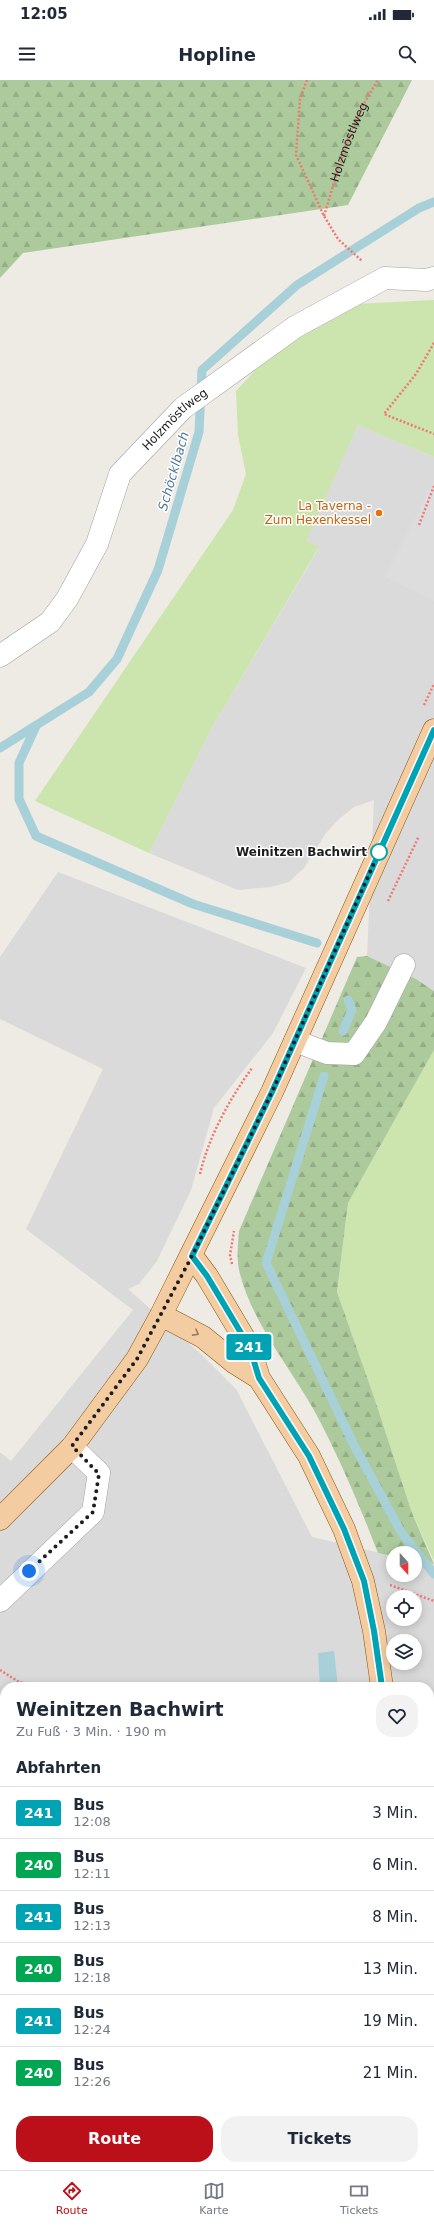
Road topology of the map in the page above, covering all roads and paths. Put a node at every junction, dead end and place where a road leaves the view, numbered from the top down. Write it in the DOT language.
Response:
graph roads {
  1 [pos="307,80"];
  2 [pos="378,80"];
  3 [pos="324,216"];
  4 [pos="363,263"];
  5 [pos="434,278"];
  6 [pos="434,343"];
  7 [pos="434,434"];
  8 [pos="434,486"];
  9 [pos="419,525"];
  10 [pos="0,656"];
  11 [pos="434,730"];
  12 [pos="404,965"];
  13 [pos="295,1041"];
  14 [pos="253,1067"];
  15 [pos="200,1177"];
  16 [pos="234,1230"];
  17 [pos="192,1256"];
  18 [pos="232,1268"];
  19 [pos="161,1315"];
  20 [pos="259,1378"];
  21 [pos="72,1446"];
  22 [pos="0,1519"];
  23 [pos="364,1581"];
  24 [pos="0,1601"];
  25 [pos="434,1601"];
  26 [pos="0,1670"];
  27 [pos="19,1682"];
  28 [pos="381,1682"];
  1 -- 3 [label="path"];
  2 -- 3 [label="path, Holzmöstlweg"];
  3 -- 4 [label="path"];
  5 -- 10 [label="street, Holzmöstlweg"];
  6 -- 7 [label="path"];
  8 -- 9 [label="path"];
  11 -- 13 [label="main road"];
  12 -- 13 [label="street"];
  13 -- 17 [label="main road"];
  14 -- 15 [label="path"];
  16 -- 18 [label="path"];
  17 -- 19 [label="main road"];
  17 -- 20 [label="main road"];
  19 -- 20 [label="main road, one-way"];
  19 -- 21 [label="main road"];
  20 -- 23 [label="main road"];
  21 -- 22 [label="main road"];
  21 -- 24 [label="street"];
  23 -- 25 [label="path"];
  23 -- 28 [label="main road"];
  26 -- 27 [label="path"];
}
